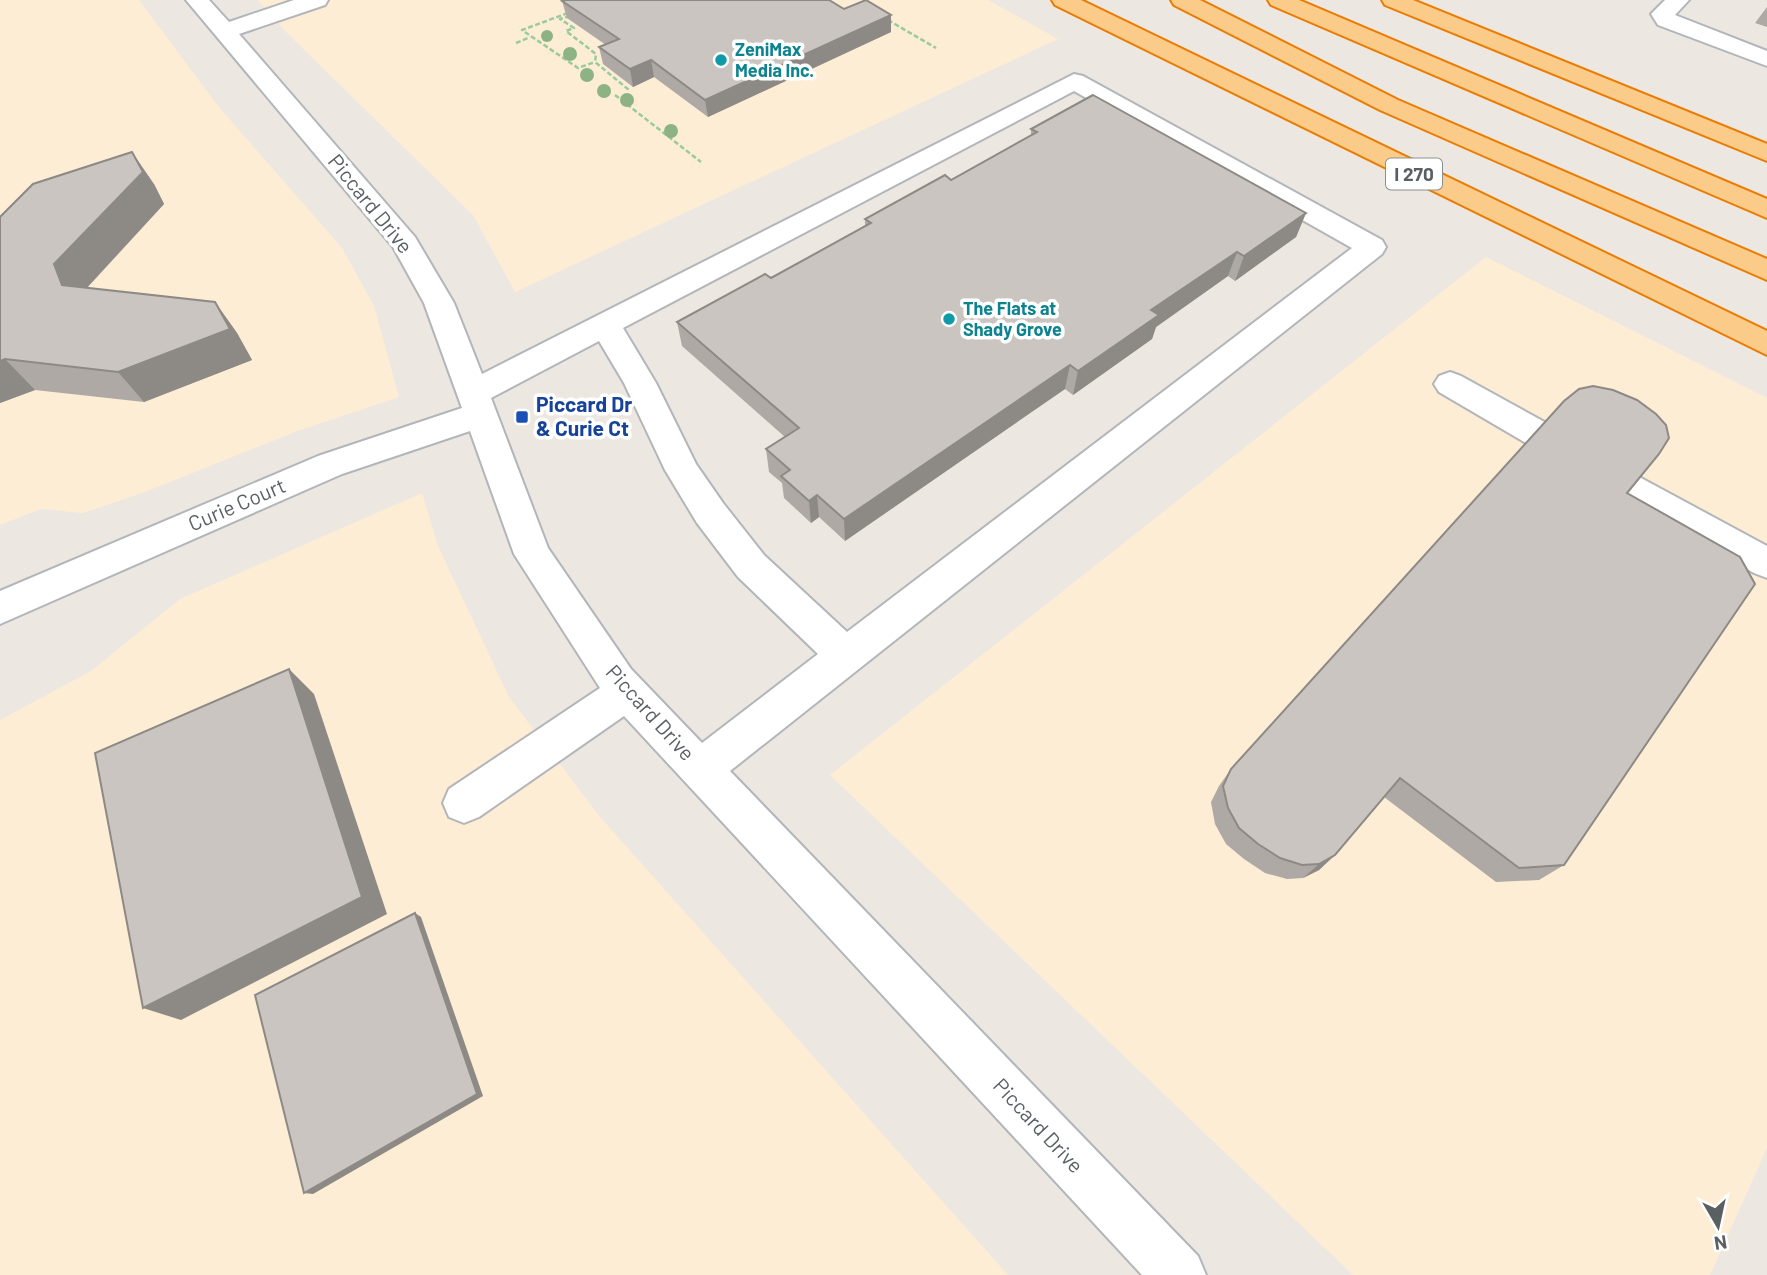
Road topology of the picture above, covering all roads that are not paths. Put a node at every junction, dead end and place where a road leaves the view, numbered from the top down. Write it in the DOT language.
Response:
graph roads {
  1 [pos="197,0"];
  2 [pos="317,0"];
  3 [pos="1063,0"];
  4 [pos="1182,0"];
  5 [pos="1279,0"];
  6 [pos="1334,0"];
  7 [pos="1393,0"];
  8 [pos="1678,0"];
  9 [pos="223,32"];
  10 [pos="1767,59"];
  11 [pos="1767,153"];
  12 [pos="1639,156"];
  13 [pos="1767,209"];
  14 [pos="1767,270"];
  15 [pos="605,324"];
  16 [pos="1767,344"];
  17 [pos="1450,384"];
  18 [pos="475,404"];
  19 [pos="1538,434"];
  20 [pos="1629,487"];
  21 [pos="1767,562"];
  22 [pos="0,608"];
  23 [pos="846,656"];
  24 [pos="627,692"];
  25 [pos="700,769"];
  26 [pos="464,803"];
  27 [pos="1179,1275"];
  1 -- 9 [label="street, Piccard Drive"];
  2 -- 9 [label="street"];
  3 -- 16 [label="highway, I 270"];
  4 -- 14 [label="highway, I 270"];
  5 -- 12 [label="highway"];
  6 -- 12 [label="highway"];
  7 -- 11 [label="highway"];
  8 -- 10 [label="street"];
  9 -- 18 [label="street, Piccard Drive"];
  12 -- 13 [label="highway"];
  15 -- 18 [label="street, Curie Court"];
  15 -- 23 [label="street"];
  15 -- 23 [label="street, Curie Court"];
  17 -- 19 [label="street"];
  18 -- 22 [label="street, Curie Court"];
  18 -- 24 [label="street, Piccard Drive"];
  20 -- 21 [label="street"];
  23 -- 25 [label="street"];
  24 -- 25 [label="street, Piccard Drive"];
  24 -- 26 [label="street"];
  25 -- 27 [label="street, Piccard Drive"];
}
